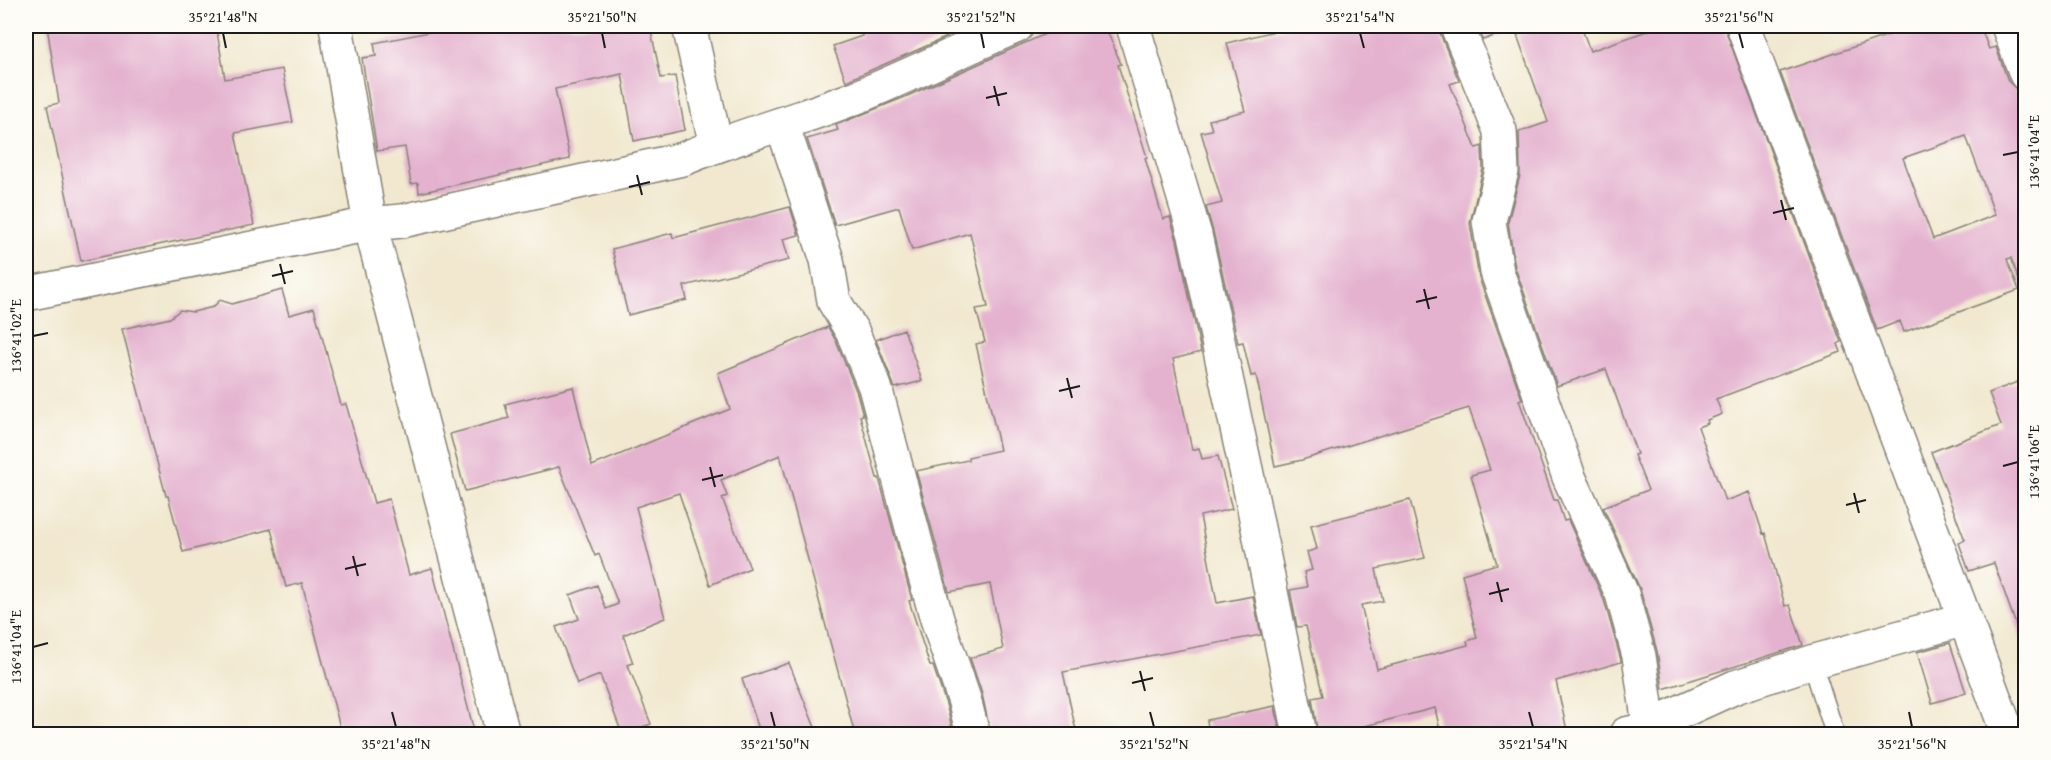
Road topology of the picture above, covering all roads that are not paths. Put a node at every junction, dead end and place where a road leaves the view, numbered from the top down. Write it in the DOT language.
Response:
graph roads {
  1 [pos="336,26"];
  2 [pos="689,26"];
  3 [pos="1017,26"];
  4 [pos="1133,26"];
  5 [pos="1457,26"];
  6 [pos="1743,26"];
  7 [pos="2008,26"];
  8 [pos="2025,74"];
  9 [pos="782,124"];
  10 [pos="716,145"];
  11 [pos="370,224"];
  12 [pos="26,294"];
  13 [pos="1965,619"];
  14 [pos="1812,662"];
  15 [pos="1638,731"];
  16 [pos="503,735"];
  17 [pos="973,735"];
  18 [pos="1300,735"];
  19 [pos="1835,735"];
  20 [pos="2008,735"];
  1 -- 11 [label="street"];
  2 -- 10 [label="street"];
  3 -- 9 [label="street"];
  4 -- 18 [label="street"];
  5 -- 15 [label="street"];
  6 -- 13 [label="street"];
  7 -- 8 [label="street"];
  9 -- 10 [label="street"];
  9 -- 17 [label="street"];
  10 -- 11 [label="street"];
  11 -- 12 [label="street"];
  11 -- 16 [label="street"];
  13 -- 14 [label="street"];
  13 -- 20 [label="street"];
  14 -- 15 [label="street"];
  14 -- 19 [label="lane"];
}
